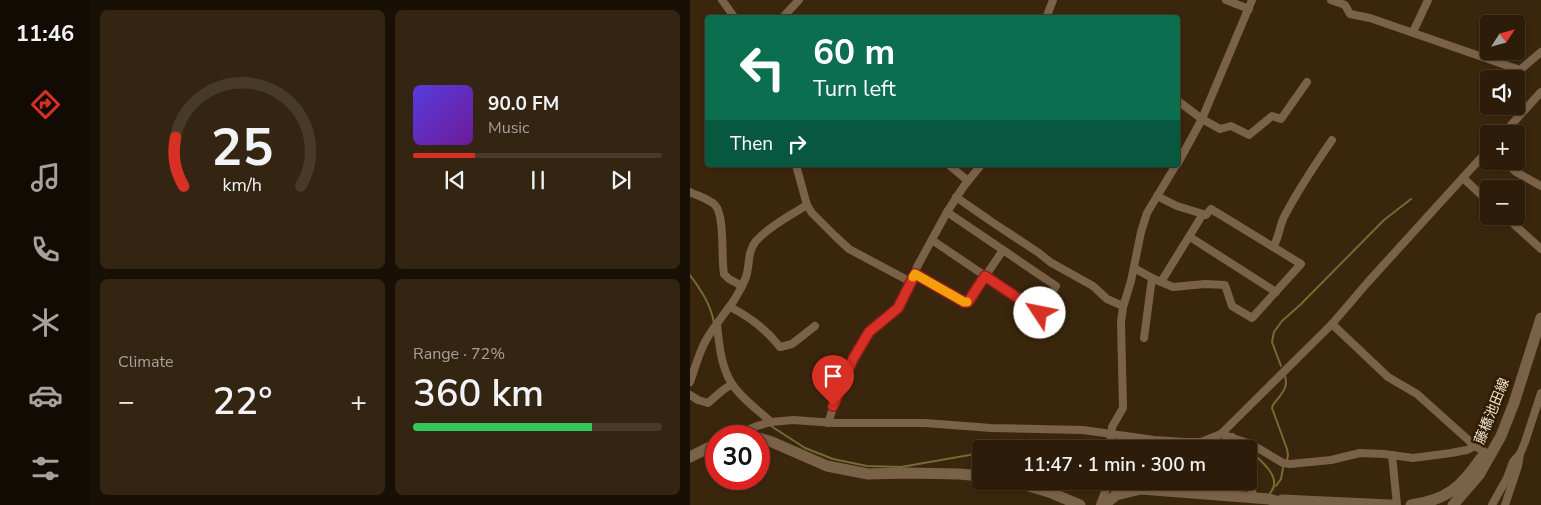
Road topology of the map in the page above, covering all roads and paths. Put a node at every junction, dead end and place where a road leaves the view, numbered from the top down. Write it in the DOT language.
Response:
graph roads {
  1 [pos="722,0"];
  2 [pos="799,0"];
  3 [pos="1053,0"];
  4 [pos="1226,0"];
  5 [pos="1260,0"];
  6 [pos="1331,0"];
  7 [pos="1428,0"];
  8 [pos="1346,2"];
  9 [pos="1251,3"];
  10 [pos="733,15"];
  11 [pos="785,15"];
  12 [pos="1047,15"];
  13 [pos="1413,32"];
  14 [pos="1541,52"];
  15 [pos="1308,82"];
  16 [pos="1541,92"];
  17 [pos="1180,103"];
  18 [pos="1202,119"];
  19 [pos="1511,125"];
  20 [pos="1332,140"];
  21 [pos="1180,159"];
  22 [pos="1480,159"];
  23 [pos="797,167"];
  24 [pos="951,167"];
  25 [pos="978,167"];
  26 [pos="1175,167"];
  27 [pos="1514,170"];
  28 [pos="1462,178"];
  29 [pos="968,181"];
  30 [pos="1541,186"];
  31 [pos="690,192"];
  32 [pos="1480,194"];
  33 [pos="1157,196"];
  34 [pos="956,197"];
  35 [pos="807,205"];
  36 [pos="947,212"];
  37 [pos="1203,214"];
  38 [pos="1515,225"];
  39 [pos="1190,237"];
  40 [pos="932,240"];
  41 [pos="1273,247"];
  42 [pos="1541,249"];
  43 [pos="1003,250"];
  44 [pos="1134,268"];
  45 [pos="985,276"];
  46 [pos="913,278"];
  47 [pos="1152,278"];
  48 [pos="1161,282"];
  49 [pos="742,286"];
  50 [pos="1276,292"];
  51 [pos="1123,306"];
  52 [pos="730,307"];
  53 [pos="1541,318"];
  54 [pos="718,324"];
  55 [pos="1332,324"];
  56 [pos="816,326"];
  57 [pos="1144,338"];
  58 [pos="690,382"];
  59 [pos="732,384"];
  60 [pos="1519,386"];
  61 [pos="1541,393"];
  62 [pos="690,395"];
  63 [pos="771,422"];
  64 [pos="828,422"];
  65 [pos="760,425"];
  66 [pos="1221,434"];
  67 [pos="1111,435"];
  68 [pos="1232,437"];
  69 [pos="1111,440"];
  70 [pos="1233,440"];
  71 [pos="770,441"];
  72 [pos="1480,449"];
  73 [pos="705,450"];
  74 [pos="1520,454"];
  75 [pos="1392,455"];
  76 [pos="690,457"];
  77 [pos="972,475"];
  78 [pos="1042,490"];
  79 [pos="1106,490"];
  80 [pos="1252,490"];
  81 [pos="1252,497"];
  82 [pos="1268,502"];
  83 [pos="1080,505"];
  84 [pos="1102,505"];
  85 [pos="1289,505"];
  86 [pos="1390,505"];
  87 [pos="1397,505"];
  88 [pos="1411,505"];
  89 [pos="1453,505"];
  90 [pos="1492,505"];
  91 [pos="1505,505"];
  1 -- 10 [label="street"];
  2 -- 11 [label="street"];
  3 -- 12 [label="street"];
  4 -- 9 [label="street"];
  5 -- 9 [label="street"];
  6 -- 8 [label="street"];
  7 -- 13 [label="street"];
  8 -- 13 [label="street"];
  9 -- 18 [label="street"];
  13 -- 14 [label="street"];
  15 -- 18 [label="street"];
  16 -- 19 [label="street"];
  17 -- 18 [label="street"];
  18 -- 21 [label="street"];
  20 -- 41 [label="street"];
  22 -- 28 [label="street"];
  23 -- 35 [label="street"];
  24 -- 29 [label="street"];
  25 -- 29 [label="street"];
  26 -- 33 [label="street"];
  27 -- 30 [label="street"];
  28 -- 32 [label="street"];
  28 -- 55 [label="street"];
  29 -- 34 [label="street"];
  31 -- 49 [label="street"];
  33 -- 37 [label="street"];
  33 -- 44 [label="street"];
  34 -- 36 [label="street"];
  34 -- 51 [label="street"];
  35 -- 46 [label="street"];
  35 -- 49 [label="street"];
  36 -- 40 [label="street"];
  36 -- 43 [label="street"];
  37 -- 39 [label="street"];
  37 -- 41 [label="street"];
  38 -- 42 [label="street"];
  39 -- 48 [label="street"];
  39 -- 50 [label="street"];
  40 -- 45 [label="street"];
  40 -- 46 [label="street"];
  41 -- 50 [label="street"];
  43 -- 45 [label="street"];
  43 -- 45 [label="street"];
  44 -- 47 [label="street"];
  44 -- 51 [label="street"];
  45 -- 46 [label="street"];
  46 -- 64 [label="street"];
  47 -- 48 [label="street"];
  47 -- 57 [label="street"];
  48 -- 50 [label="street"];
  49 -- 52 [label="street"];
  51 -- 67 [label="street"];
  52 -- 54 [label="street"];
  52 -- 56 [label="street"];
  53 -- 60 [label="street, 藤橋池田線"];
  54 -- 58 [label="street"];
  54 -- 59 [label="street"];
  55 -- 66 [label="street"];
  55 -- 72 [label="street"];
  59 -- 62 [label="street"];
  59 -- 63 [label="street"];
  60 -- 72 [label="street"];
  60 -- 89 [label="street, 藤橋池田線"];
  61 -- 74 [label="street"];
  63 -- 64 [label="street"];
  63 -- 65 [label="street"];
  64 -- 67 [label="street"];
  66 -- 67 [label="street"];
  66 -- 68 [label="street"];
  67 -- 69 [label="street"];
  68 -- 70 [label="street"];
  68 -- 75 [label="street"];
  71 -- 77 [label="street"];
  72 -- 75 [label="street"];
  72 -- 88 [label="street"];
  73 -- 76 [label="street"];
  74 -- 90 [label="street"];
  74 -- 91 [label="street"];
  75 -- 87 [label="street"];
  78 -- 83 [label="street"];
  79 -- 84 [label="street"];
  80 -- 81 [label="street"];
  81 -- 82 [label="street"];
  81 -- 84 [label="street"];
  82 -- 85 [label="street"];
  82 -- 86 [label="street"];
}
